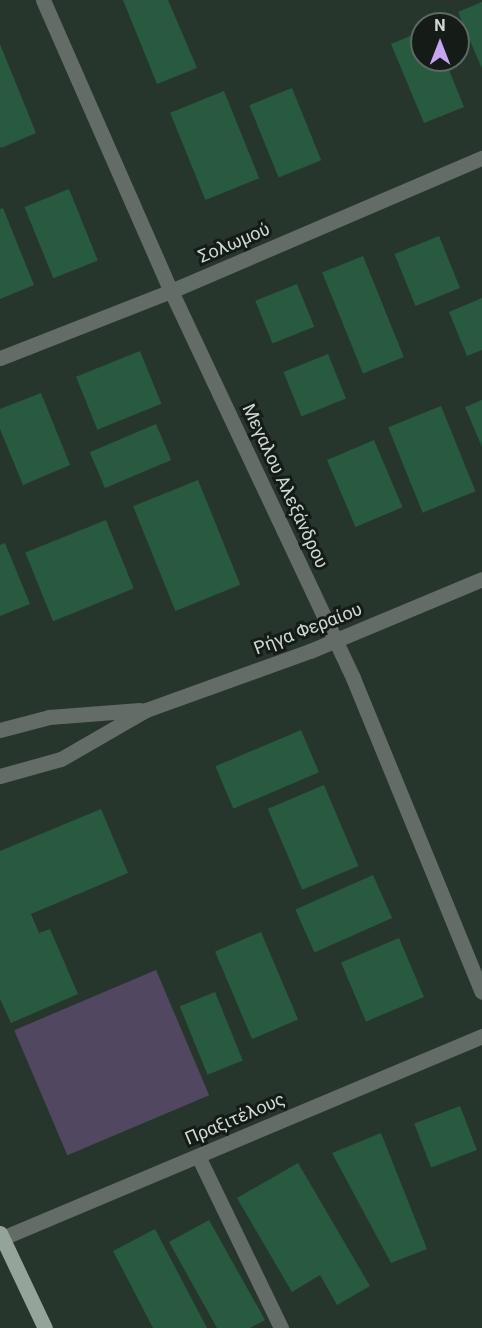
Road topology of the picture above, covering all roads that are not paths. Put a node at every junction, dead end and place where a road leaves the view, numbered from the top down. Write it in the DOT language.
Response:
graph roads {
  1 [pos="43,0"];
  2 [pos="482,158"];
  3 [pos="171,291"];
  4 [pos="0,357"];
  5 [pos="482,579"];
  6 [pos="336,640"];
  7 [pos="146,710"];
  8 [pos="0,730"];
  9 [pos="0,776"];
  10 [pos="482,993"];
  11 [pos="482,1036"];
  12 [pos="198,1156"];
  13 [pos="1,1236"];
  14 [pos="45,1328"];
  15 [pos="281,1328"];
  1 -- 3 [label="street, Μεγαλου Αλεξάνδρου"];
  2 -- 3 [label="street, Σολωμού"];
  3 -- 4 [label="street, Σολωμού"];
  3 -- 6 [label="street, Μεγαλου Αλεξάνδρου"];
  5 -- 6 [label="street, Ρήγα Φεραίου"];
  6 -- 7 [label="street, Ρήγα Φεραίου"];
  6 -- 10 [label="street, Μεγαλου Αλεξάνδρου"];
  7 -- 8 [label="street, Ρήγα Φεραίου"];
  7 -- 9 [label="street, Ρήγα Φεραίου"];
  11 -- 12 [label="street, Πραξιτέλους"];
  12 -- 13 [label="street, Πραξιτέλους"];
  12 -- 15 [label="street"];
  13 -- 14 [label="main road"];
}
